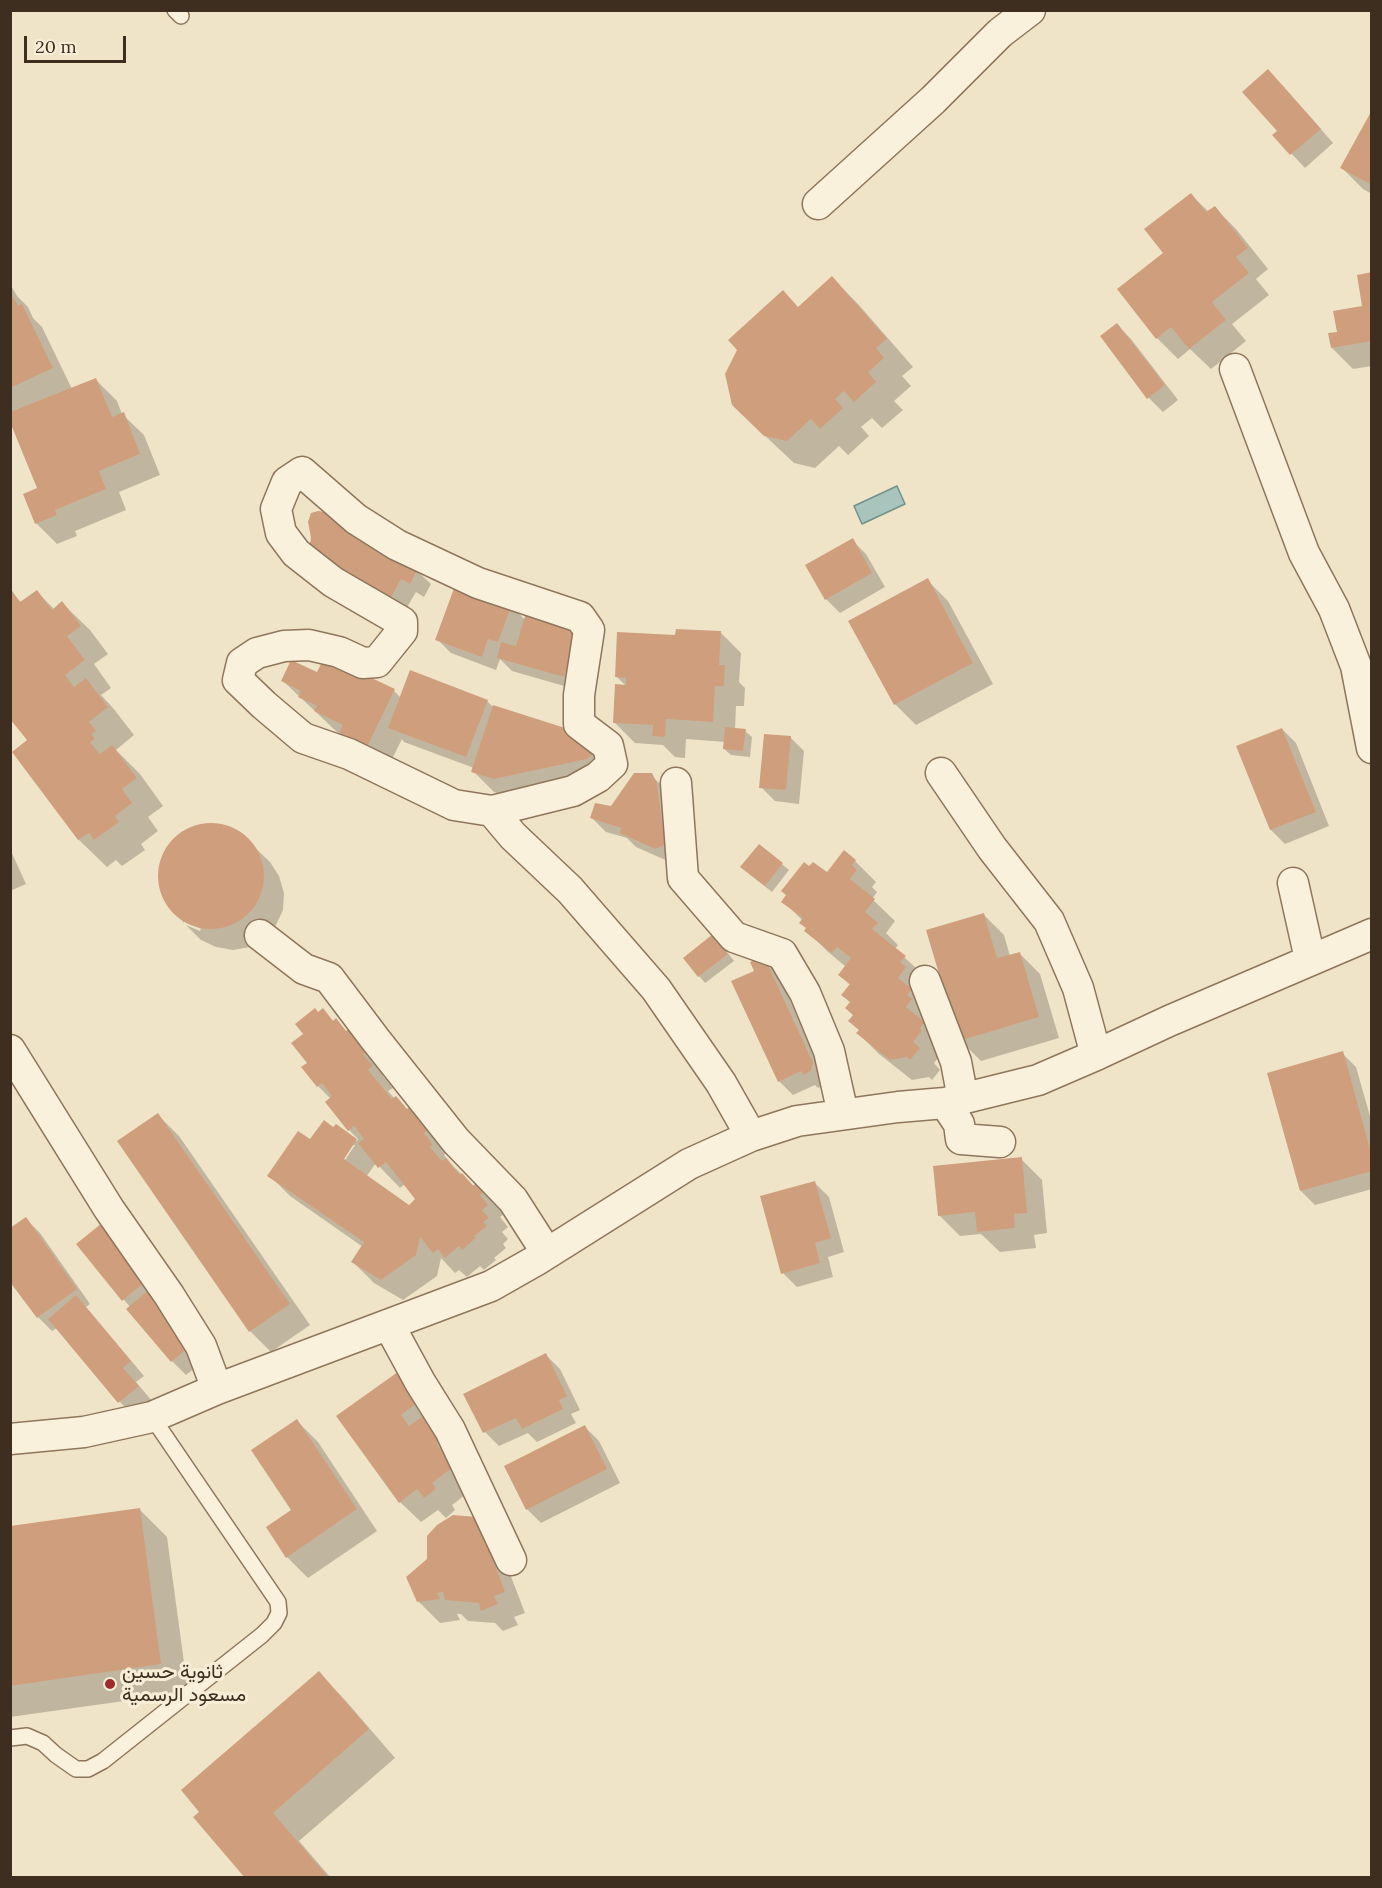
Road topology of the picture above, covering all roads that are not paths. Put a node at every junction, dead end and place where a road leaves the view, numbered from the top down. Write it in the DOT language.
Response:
graph roads {
  1 [pos="1030,10"];
  2 [pos="818,204"];
  3 [pos="1235,369"];
  4 [pos="1371,748"];
  5 [pos="941,773"];
  6 [pos="676,783"];
  7 [pos="492,811"];
  8 [pos="1293,884"];
  9 [pos="1371,934"];
  10 [pos="260,935"];
  11 [pos="1310,959"];
  12 [pos="925,981"];
  13 [pos="10,1050"];
  14 [pos="1096,1055"];
  15 [pos="954,1101"];
  16 [pos="843,1114"];
  17 [pos="751,1136"];
  18 [pos="1000,1142"];
  19 [pos="547,1253"];
  20 [pos="388,1325"];
  21 [pos="218,1389"];
  22 [pos="152,1418"];
  23 [pos="10,1438"];
  24 [pos="511,1560"];
  25 [pos="10,1738"];
  1 -- 2 [label="street"];
  3 -- 4 [label="street"];
  5 -- 14 [label="street"];
  6 -- 16 [label="street"];
  7 -- 7 [label="street"];
  7 -- 17 [label="street"];
  8 -- 11 [label="street"];
  9 -- 11 [label="street"];
  10 -- 19 [label="street"];
  11 -- 14 [label="street"];
  12 -- 15 [label="street"];
  13 -- 21 [label="street"];
  14 -- 15 [label="street"];
  15 -- 16 [label="street"];
  15 -- 18 [label="street"];
  16 -- 17 [label="street"];
  17 -- 19 [label="street"];
  19 -- 20 [label="street"];
  20 -- 21 [label="street"];
  20 -- 24 [label="street"];
  21 -- 22 [label="street"];
  22 -- 23 [label="street"];
  22 -- 25 [label="lane"];
}
